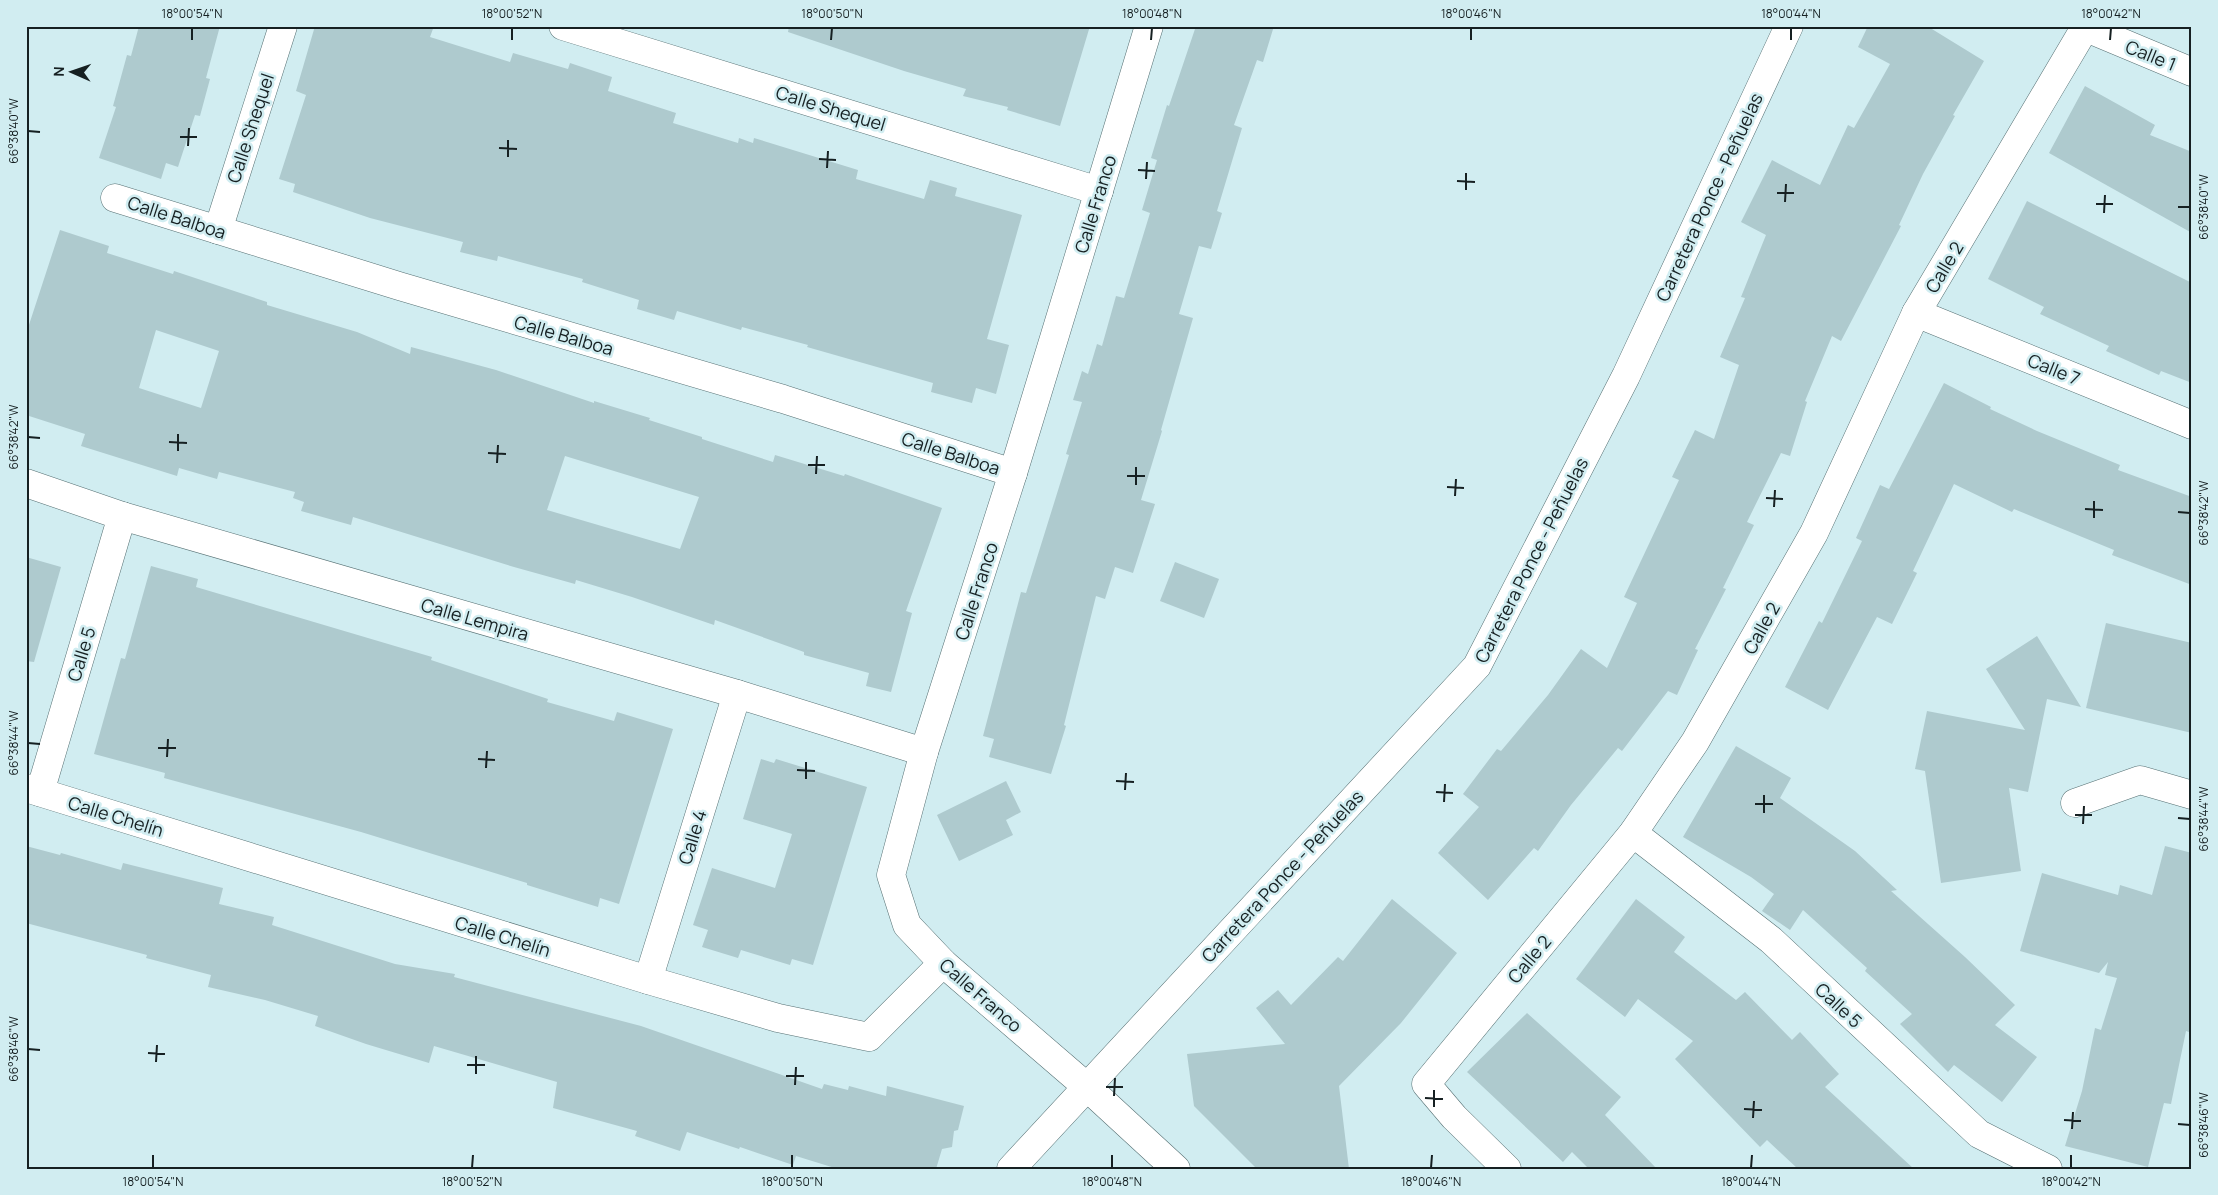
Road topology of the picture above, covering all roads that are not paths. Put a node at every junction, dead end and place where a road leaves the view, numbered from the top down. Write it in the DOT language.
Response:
graph roads {
  1 [pos="283,26"];
  2 [pos="563,26"];
  3 [pos="1149,26"];
  4 [pos="1789,26"];
  5 [pos="2084,27"];
  6 [pos="2192,72"];
  7 [pos="1100,191"];
  8 [pos="115,198"];
  9 [pos="218,230"];
  10 [pos="1916,313"];
  11 [pos="2192,425"];
  12 [pos="1013,473"];
  13 [pos="26,483"];
  14 [pos="122,516"];
  15 [pos="737,694"];
  16 [pos="924,752"];
  17 [pos="33,790"];
  18 [pos="2192,795"];
  19 [pos="2075,804"];
  20 [pos="1633,833"];
  21 [pos="943,963"];
  22 [pos="648,980"];
  23 [pos="1087,1087"];
  24 [pos="1011,1169"];
  25 [pos="1176,1169"];
  26 [pos="1507,1169"];
  27 [pos="2048,1169"];
  1 -- 9 [label="street, Calle Shequel"];
  2 -- 7 [label="street, Calle Shequel"];
  3 -- 7 [label="street, Calle Franco"];
  4 -- 23 [label="street, Carretera Ponce - Peñuelas"];
  5 -- 6 [label="street, Calle 1"];
  5 -- 10 [label="street, Calle 2"];
  7 -- 12 [label="street, Calle Franco"];
  8 -- 9 [label="street, Calle Balboa"];
  9 -- 12 [label="street, Calle Balboa"];
  10 -- 11 [label="street, Calle 7"];
  10 -- 20 [label="street, Calle 2"];
  12 -- 16 [label="street, Calle Franco"];
  13 -- 14 [label="street, Calle Lempira"];
  14 -- 15 [label="street, Calle Lempira"];
  14 -- 17 [label="street, Calle 5"];
  15 -- 16 [label="street, Calle Lempira"];
  15 -- 22 [label="street, Calle 4"];
  16 -- 21 [label="street, Calle Franco"];
  17 -- 22 [label="street, Calle Chelín"];
  18 -- 19 [label="street"];
  20 -- 26 [label="street, Calle 2"];
  20 -- 27 [label="street, Calle 5"];
  21 -- 22 [label="street, Calle Chelín"];
  21 -- 23 [label="street, Calle Franco"];
  23 -- 24 [label="street, Carretera Ponce - Peñuelas"];
  23 -- 25 [label="street, Calle Franco"];
}
